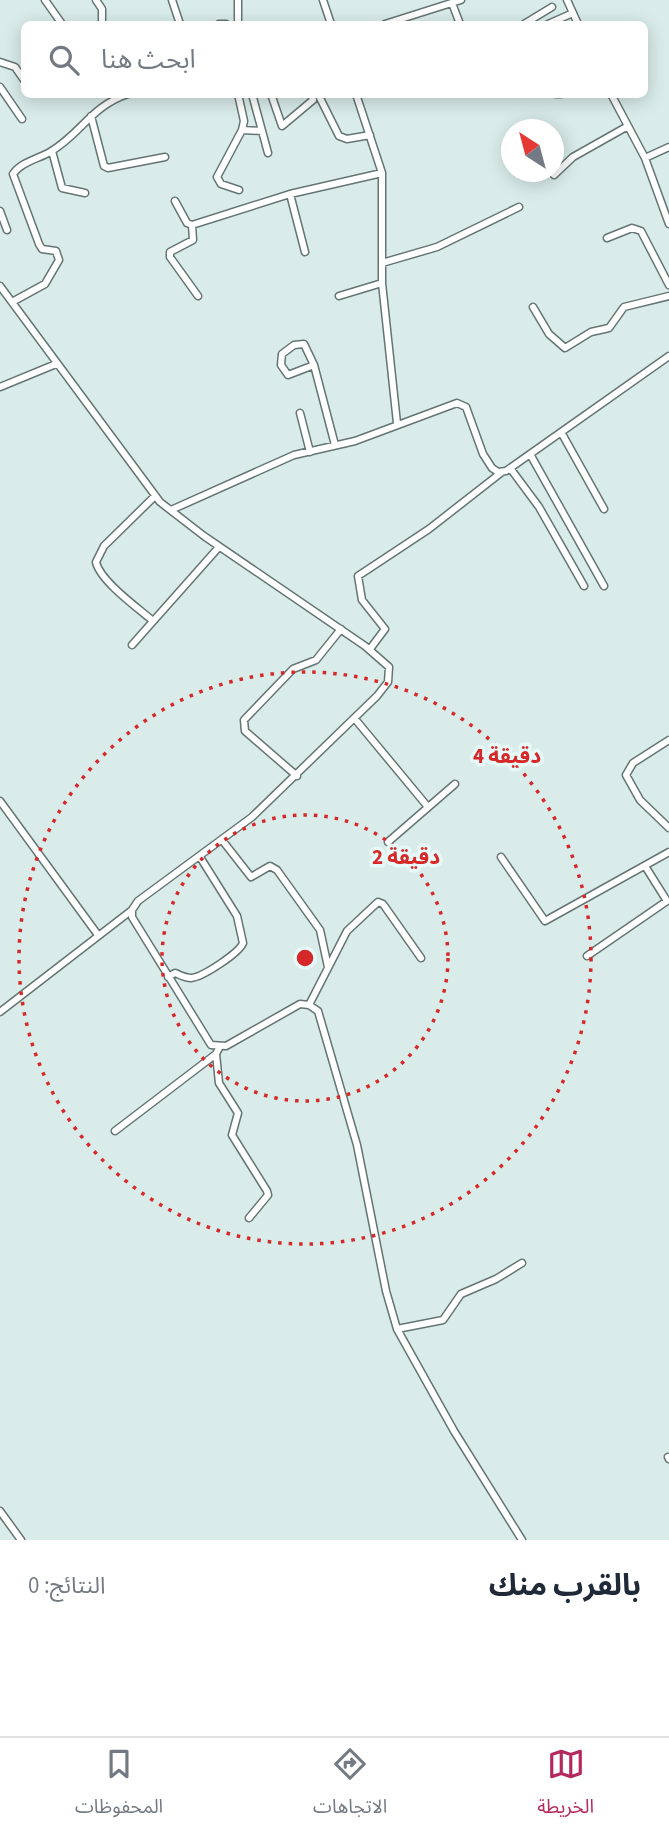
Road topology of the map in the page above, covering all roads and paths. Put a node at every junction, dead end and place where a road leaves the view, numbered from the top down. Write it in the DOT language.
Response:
graph roads {
  1 [pos="45,0"];
  2 [pos="96,0"];
  3 [pos="172,0"];
  4 [pos="238,0"];
  5 [pos="323,0"];
  6 [pos="461,0"];
  7 [pos="567,0"];
  8 [pos="452,3"];
  9 [pos="552,7"];
  10 [pos="573,13"];
  11 [pos="60,21"];
  12 [pos="102,21"];
  13 [pos="179,21"];
  14 [pos="238,21"];
  15 [pos="330,21"];
  16 [pos="395,21"];
  17 [pos="459,21"];
  18 [pos="529,21"];
  19 [pos="555,21"];
  20 [pos="577,21"];
  21 [pos="0,62"];
  22 [pos="21,76"];
  23 [pos="0,87"];
  24 [pos="118,98"];
  25 [pos="239,98"];
  26 [pos="253,98"];
  27 [pos="272,98"];
  28 [pos="312,98"];
  29 [pos="320,98"];
  30 [pos="357,98"];
  31 [pos="613,98"];
  32 [pos="91,116"];
  33 [pos="22,120"];
  34 [pos="628,126"];
  35 [pos="242,130"];
  36 [pos="262,131"];
  37 [pos="370,135"];
  38 [pos="669,148"];
  39 [pos="52,151"];
  40 [pos="268,153"];
  41 [pos="165,157"];
  42 [pos="645,158"];
  43 [pos="564,166"];
  44 [pos="382,173"];
  45 [pos="239,190"];
  46 [pos="85,193"];
  47 [pos="290,194"];
  48 [pos="175,201"];
  49 [pos="519,207"];
  50 [pos="0,211"];
  51 [pos="192,225"];
  52 [pos="669,225"];
  53 [pos="7,230"];
  54 [pos="607,238"];
  55 [pos="305,252"];
  56 [pos="382,263"];
  57 [pos="382,283"];
  58 [pos="669,285"];
  59 [pos="0,286"];
  60 [pos="198,296"];
  61 [pos="340,296"];
  62 [pos="669,296"];
  63 [pos="12,302"];
  64 [pos="533,307"];
  65 [pos="669,356"];
  66 [pos="57,364"];
  67 [pos="314,365"];
  68 [pos="0,387"];
  69 [pos="300,413"];
  70 [pos="397,423"];
  71 [pos="561,432"];
  72 [pos="335,445"];
  73 [pos="310,452"];
  74 [pos="530,454"];
  75 [pos="510,468"];
  76 [pos="502,472"];
  77 [pos="155,496"];
  78 [pos="604,509"];
  79 [pos="171,510"];
  80 [pos="219,547"];
  81 [pos="584,586"];
  82 [pos="604,586"];
  83 [pos="153,621"];
  84 [pos="341,629"];
  85 [pos="132,645"];
  86 [pos="370,649"];
  87 [pos="355,719"];
  88 [pos="669,740"];
  89 [pos="297,776"];
  90 [pos="455,784"];
  91 [pos="0,801"];
  92 [pos="428,807"];
  93 [pos="669,828"];
  94 [pos="222,840"];
  95 [pos="388,842"];
  96 [pos="669,852"];
  97 [pos="200,856"];
  98 [pos="501,857"];
  99 [pos="645,866"];
  100 [pos="132,910"];
  101 [pos="98,935"];
  102 [pos="587,956"];
  103 [pos="421,958"];
  104 [pos="328,967"];
  105 [pos="168,977"];
  106 [pos="309,1005"];
  107 [pos="0,1012"];
  108 [pos="217,1051"];
  109 [pos="115,1131"];
  110 [pos="249,1218"];
  111 [pos="522,1263"];
  112 [pos="397,1329"];
  113 [pos="0,1511"];
  114 [pos="21,1540"];
  115 [pos="523,1540"];
  1 -- 11 [label="street"];
  2 -- 12 [label="street"];
  3 -- 13 [label="street"];
  4 -- 14 [label="street"];
  5 -- 15 [label="street"];
  6 -- 8 [label="street"];
  7 -- 10 [label="street"];
  8 -- 16 [label="street"];
  8 -- 17 [label="street"];
  9 -- 18 [label="street"];
  10 -- 19 [label="street"];
  10 -- 20 [label="street"];
  21 -- 22 [label="street"];
  23 -- 33 [label="street"];
  24 -- 32 [label="street"];
  25 -- 35 [label="street"];
  26 -- 36 [label="street"];
  27 -- 28 [label="street"];
  29 -- 37 [label="street"];
  30 -- 37 [label="street"];
  31 -- 34 [label="street"];
  32 -- 39 [label="street"];
  32 -- 41 [label="street"];
  34 -- 42 [label="street"];
  34 -- 43 [label="street"];
  35 -- 36 [label="street"];
  35 -- 45 [label="street"];
  36 -- 40 [label="street"];
  37 -- 44 [label="street"];
  38 -- 42 [label="street"];
  39 -- 46 [label="street"];
  39 -- 63 [label="street"];
  42 -- 52 [label="street"];
  44 -- 47 [label="street"];
  44 -- 56 [label="street"];
  47 -- 51 [label="street"];
  47 -- 55 [label="street"];
  48 -- 51 [label="street"];
  49 -- 56 [label="street"];
  50 -- 53 [label="street"];
  51 -- 60 [label="street"];
  54 -- 58 [label="street"];
  56 -- 57 [label="street"];
  57 -- 61 [label="street"];
  57 -- 70 [label="street"];
  59 -- 63 [label="street"];
  62 -- 64 [label="street"];
  63 -- 66 [label="street"];
  65 -- 71 [label="street"];
  66 -- 68 [label="street"];
  66 -- 77 [label="street"];
  67 -- 67 [label="street"];
  67 -- 72 [label="street"];
  69 -- 73 [label="street"];
  70 -- 72 [label="street"];
  70 -- 76 [label="street"];
  71 -- 74 [label="street"];
  71 -- 78 [label="street"];
  72 -- 73 [label="street"];
  73 -- 79 [label="street"];
  74 -- 75 [label="street"];
  74 -- 82 [label="street"];
  75 -- 76 [label="street"];
  75 -- 81 [label="street"];
  76 -- 86 [label="street"];
  77 -- 79 [label="street"];
  77 -- 83 [label="street"];
  79 -- 80 [label="street"];
  80 -- 83 [label="street"];
  80 -- 84 [label="street"];
  83 -- 85 [label="street"];
  84 -- 86 [label="street"];
  84 -- 89 [label="street"];
  86 -- 87 [label="street"];
  87 -- 89 [label="street"];
  87 -- 92 [label="street"];
  88 -- 93 [label="street"];
  89 -- 94 [label="street"];
  90 -- 92 [label="street"];
  91 -- 101 [label="street"];
  92 -- 95 [label="street"];
  94 -- 97 [label="street"];
  94 -- 104 [label="street"];
  96 -- 99 [label="street"];
  97 -- 100 [label="street"];
  97 -- 105 [label="street"];
  98 -- 99 [label="street"];
  99 -- 102 [label="street"];
  100 -- 101 [label="street"];
  100 -- 105 [label="street"];
  101 -- 107 [label="street"];
  103 -- 104 [label="street"];
  104 -- 106 [label="street"];
  105 -- 108 [label="street"];
  106 -- 108 [label="street"];
  106 -- 112 [label="street"];
  108 -- 109 [label="street"];
  108 -- 110 [label="street"];
  111 -- 112 [label="street"];
  112 -- 115 [label="street"];
  113 -- 114 [label="street"];
}
